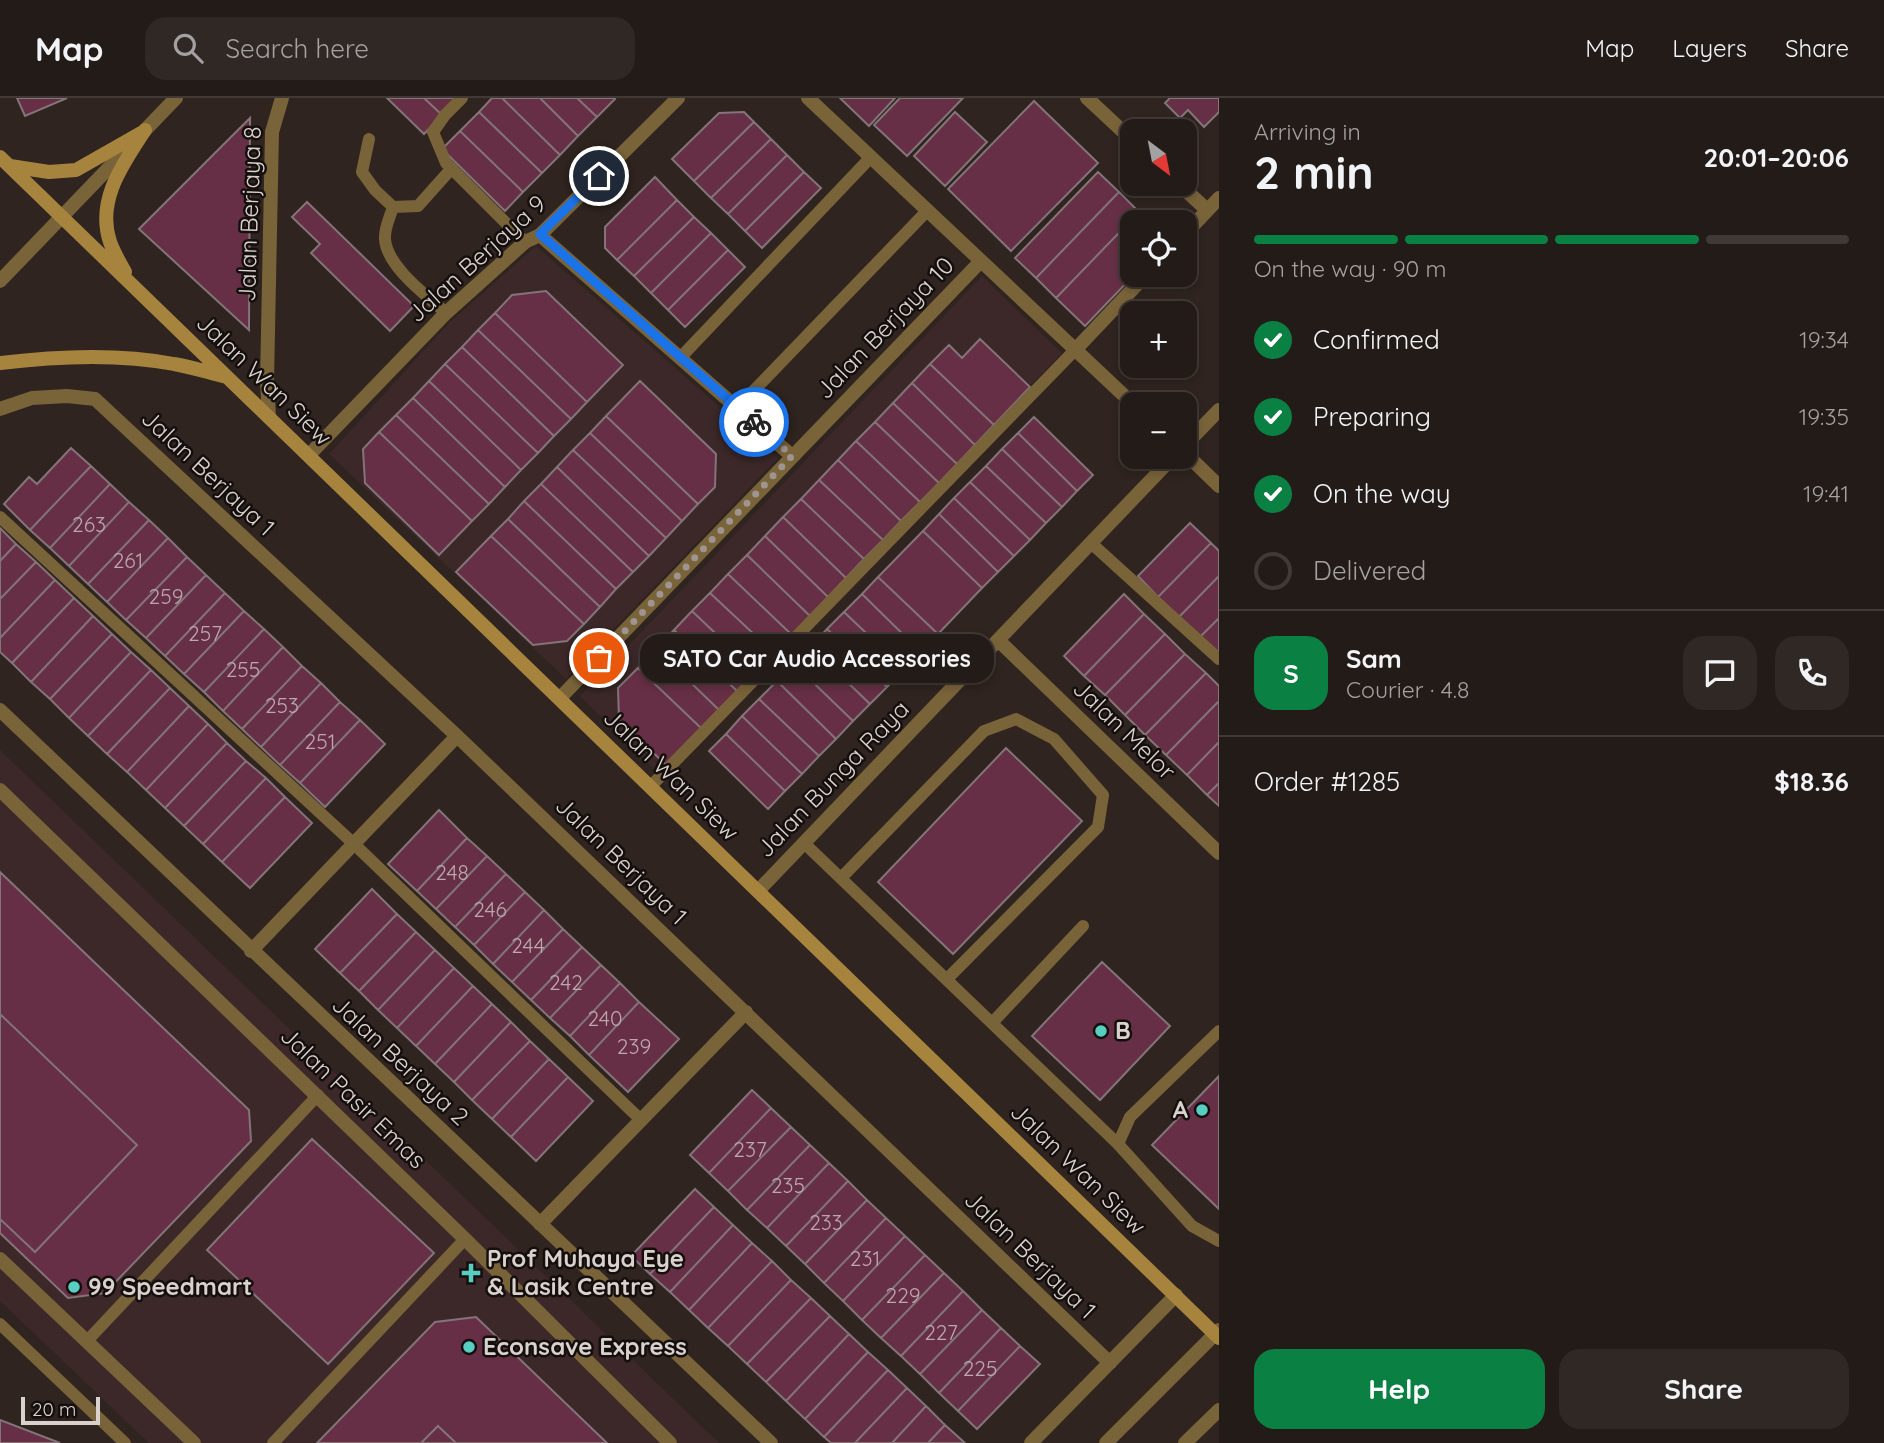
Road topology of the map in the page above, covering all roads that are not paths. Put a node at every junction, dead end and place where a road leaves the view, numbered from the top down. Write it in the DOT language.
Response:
graph roads {
  1 [pos="176,98"];
  2 [pos="282,98"];
  3 [pos="462,98"];
  4 [pos="678,98"];
  5 [pos="808,98"];
  6 [pos="1087,98"];
  7 [pos="1120,129"];
  8 [pos="145,130"];
  9 [pos="369,139"];
  10 [pos="872,158"];
  11 [pos="5,162"];
  12 [pos="452,169"];
  13 [pos="1192,196"];
  14 [pos="1219,198"];
  15 [pos="393,207"];
  16 [pos="928,210"];
  17 [pos="1207,210"];
  18 [pos="62,217"];
  19 [pos="1197,221"];
  20 [pos="540,234"];
  21 [pos="525,243"];
  22 [pos="981,261"];
  23 [pos="0,281"];
  24 [pos="131,284"];
  25 [pos="1135,287"];
  26 [pos="446,313"];
  27 [pos="1075,350"];
  28 [pos="681,357"];
  29 [pos="0,363"];
  30 [pos="229,378"];
  31 [pos="1120,392"];
  32 [pos="738,407"];
  33 [pos="0,410"];
  34 [pos="1219,410"];
  35 [pos="269,417"];
  36 [pos="1197,433"];
  37 [pos="309,455"];
  38 [pos="792,456"];
  39 [pos="1197,465"];
  40 [pos="1162,469"];
  41 [pos="1219,486"];
  42 [pos="0,517"];
  43 [pos="1091,543"];
  44 [pos="998,640"];
  45 [pos="1219,659"];
  46 [pos="560,698"];
  47 [pos="0,710"];
  48 [pos="457,736"];
  49 [pos="651,786"];
  50 [pos="0,790"];
  51 [pos="804,843"];
  52 [pos="354,844"];
  53 [pos="1219,853"];
  54 [pos="841,878"];
  55 [pos="758,891"];
  56 [pos="1083,926"];
  57 [pos="251,951"];
  58 [pos="947,979"];
  59 [pos="746,1012"];
  60 [pos="992,1023"];
  61 [pos="1219,1031"];
  62 [pos="318,1095"];
  63 [pos="641,1120"];
  64 [pos="1118,1144"];
  65 [pos="540,1224"];
  66 [pos="465,1239"];
  67 [pos="1219,1241"];
  68 [pos="0,1259"];
  69 [pos="1176,1296"];
  70 [pos="0,1324"];
  71 [pos="1217,1334"];
  72 [pos="86,1341"];
  73 [pos="1110,1363"];
  74 [pos="1219,1410"];
  75 [pos="125,1443"];
  76 [pos="194,1443"];
  77 [pos="273,1443"];
  78 [pos="670,1443"];
  79 [pos="771,1443"];
  80 [pos="1031,1443"];
  81 [pos="1106,1443"];
  82 [pos="1185,1443"];
  1 -- 8 [label="street"];
  2 -- 35 [label="street, Jalan Berjaya 8"];
  3 -- 12 [label="lane"];
  4 -- 20 [label="street, Jalan Berjaya 9"];
  5 -- 10 [label="street, Jalan Berjaya 10"];
  6 -- 7 [label="street"];
  8 -- 11 [label="street"];
  8 -- 18 [label="street"];
  8 -- 24 [label="street"];
  9 -- 15 [label="lane"];
  10 -- 16 [label="street, Jalan Berjaya 10"];
  10 -- 28 [label="lane"];
  11 -- 18 [label="street, Jalan Wan Siew"];
  12 -- 15 [label="lane"];
  12 -- 21 [label="lane"];
  13 -- 17 [label="street"];
  14 -- 17 [label="street"];
  15 -- 26 [label="lane"];
  16 -- 22 [label="street, Jalan Berjaya 10"];
  16 -- 32 [label="lane"];
  17 -- 19 [label="street"];
  18 -- 23 [label="street"];
  18 -- 24 [label="street, Jalan Wan Siew"];
  20 -- 21 [label="street, Jalan Berjaya 9"];
  20 -- 28 [label="street"];
  21 -- 26 [label="street, Jalan Berjaya 9"];
  22 -- 27 [label="street, Jalan Berjaya 10"];
  22 -- 38 [label="street, Jalan Berjaya 10"];
  24 -- 30 [label="street, Jalan Wan Siew"];
  25 -- 27 [label="street"];
  26 -- 37 [label="street, Jalan Berjaya 9"];
  27 -- 31 [label="street, Jalan Berjaya 10"];
  27 -- 49 [label="lane"];
  28 -- 32 [label="street"];
  29 -- 30 [label="street"];
  30 -- 35 [label="street, Jalan Wan Siew"];
  32 -- 38 [label="street"];
  33 -- 48 [label="street, Jalan Berjaya 1"];
  34 -- 36 [label="street"];
  35 -- 37 [label="street, Jalan Wan Siew"];
  37 -- 46 [label="street, Jalan Wan Siew"];
  38 -- 46 [label="street, Jalan Berjaya 10"];
  39 -- 41 [label="street"];
  40 -- 43 [label="street, Jalan Bunga Raya"];
  42 -- 52 [label="lane"];
  43 -- 44 [label="street, Jalan Bunga Raya"];
  43 -- 45 [label="lane"];
  44 -- 51 [label="street, Jalan Bunga Raya"];
  44 -- 53 [label="street, Jalan Melor"];
  46 -- 49 [label="street, Jalan Wan Siew"];
  47 -- 57 [label="street, Jalan Berjaya 2"];
  48 -- 52 [label="street"];
  48 -- 59 [label="street, Jalan Berjaya 1"];
  49 -- 55 [label="street, Jalan Wan Siew"];
  50 -- 62 [label="street, Jalan Pasir Emas"];
  51 -- 54 [label="lane"];
  51 -- 55 [label="street, Jalan Bunga Raya"];
  52 -- 57 [label="street"];
  52 -- 63 [label="lane"];
  54 -- 58 [label="lane"];
  54 -- 58 [label="lane"];
  55 -- 69 [label="street, Jalan Wan Siew"];
  56 -- 60 [label="lane"];
  57 -- 65 [label="street, Jalan Berjaya 2"];
  58 -- 60 [label="lane"];
  59 -- 63 [label="street"];
  59 -- 73 [label="street, Jalan Berjaya 1"];
  60 -- 64 [label="lane"];
  61 -- 64 [label="lane"];
  62 -- 66 [label="street, Jalan Pasir Emas"];
  62 -- 72 [label="lane"];
  63 -- 65 [label="street"];
  64 -- 67 [label="lane"];
  65 -- 79 [label="street, Jalan Berjaya 2"];
  66 -- 77 [label="lane"];
  66 -- 78 [label="street, Jalan Pasir Emas"];
  68 -- 72 [label="street"];
  69 -- 71 [label="street, Jalan Wan Siew"];
  69 -- 73 [label="street"];
  70 -- 75 [label="lane"];
  71 -- 81 [label="street"];
  72 -- 76 [label="street"];
  73 -- 80 [label="street"];
  74 -- 82 [label="street"];
}
